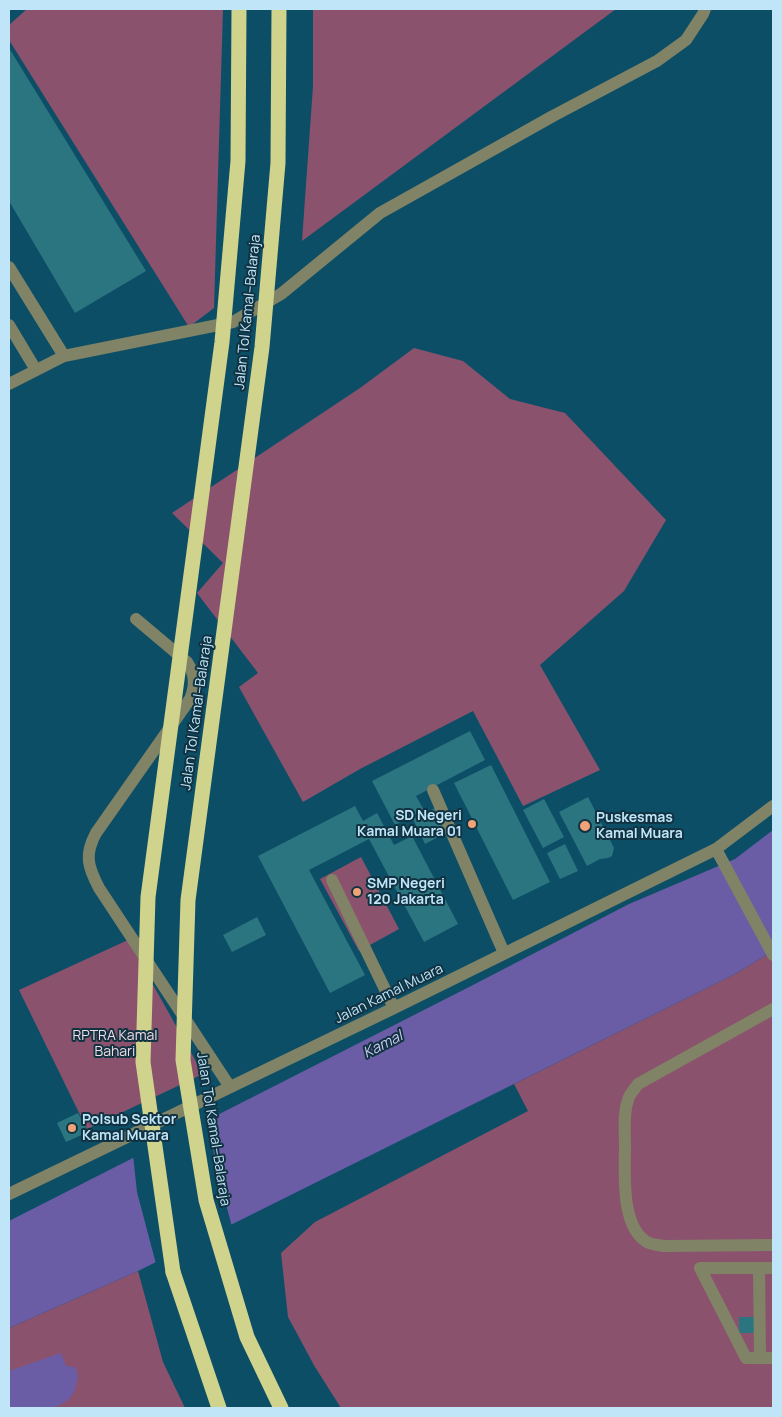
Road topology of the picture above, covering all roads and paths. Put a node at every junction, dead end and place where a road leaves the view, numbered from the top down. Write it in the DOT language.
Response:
graph roads {
  1 [pos="240,9"];
  2 [pos="279,9"];
  3 [pos="705,9"];
  4 [pos="9,267"];
  5 [pos="9,325"];
  6 [pos="64,356"];
  7 [pos="36,370"];
  8 [pos="9,384"];
  9 [pos="136,619"];
  10 [pos="434,790"];
  11 [pos="773,806"];
  12 [pos="719,854"];
  13 [pos="332,880"];
  14 [pos="504,954"];
  15 [pos="773,956"];
  16 [pos="394,1008"];
  17 [pos="773,1009"];
  18 [pos="230,1087"];
  19 [pos="9,1194"];
  20 [pos="773,1245"];
  21 [pos="759,1268"];
  22 [pos="773,1268"];
  23 [pos="760,1358"];
  24 [pos="773,1358"];
  25 [pos="219,1408"];
  26 [pos="281,1408"];
  1 -- 25 [label="highway, Jalan Tol Kamal–Balaraja, bridge"];
  2 -- 26 [label="highway, Jalan Tol Kamal–Balaraja, bridge"];
  3 -- 6 [label="street"];
  4 -- 6 [label="street"];
  5 -- 7 [label="street"];
  6 -- 7 [label="street"];
  7 -- 8 [label="street"];
  9 -- 18 [label="street"];
  10 -- 14 [label="street"];
  11 -- 12 [label="street, Jalan Kamal Muara"];
  12 -- 14 [label="street, Jalan Kamal Muara"];
  12 -- 15 [label="street"];
  13 -- 16 [label="street"];
  14 -- 16 [label="street, Jalan Kamal Muara"];
  16 -- 18 [label="street, Jalan Kamal Muara"];
  17 -- 20 [label="street"];
  18 -- 19 [label="street, Jalan Kamal Muara"];
  21 -- 22 [label="street"];
  21 -- 23 [label="street"];
  21 -- 23 [label="street"];
  23 -- 24 [label="street"];
}
